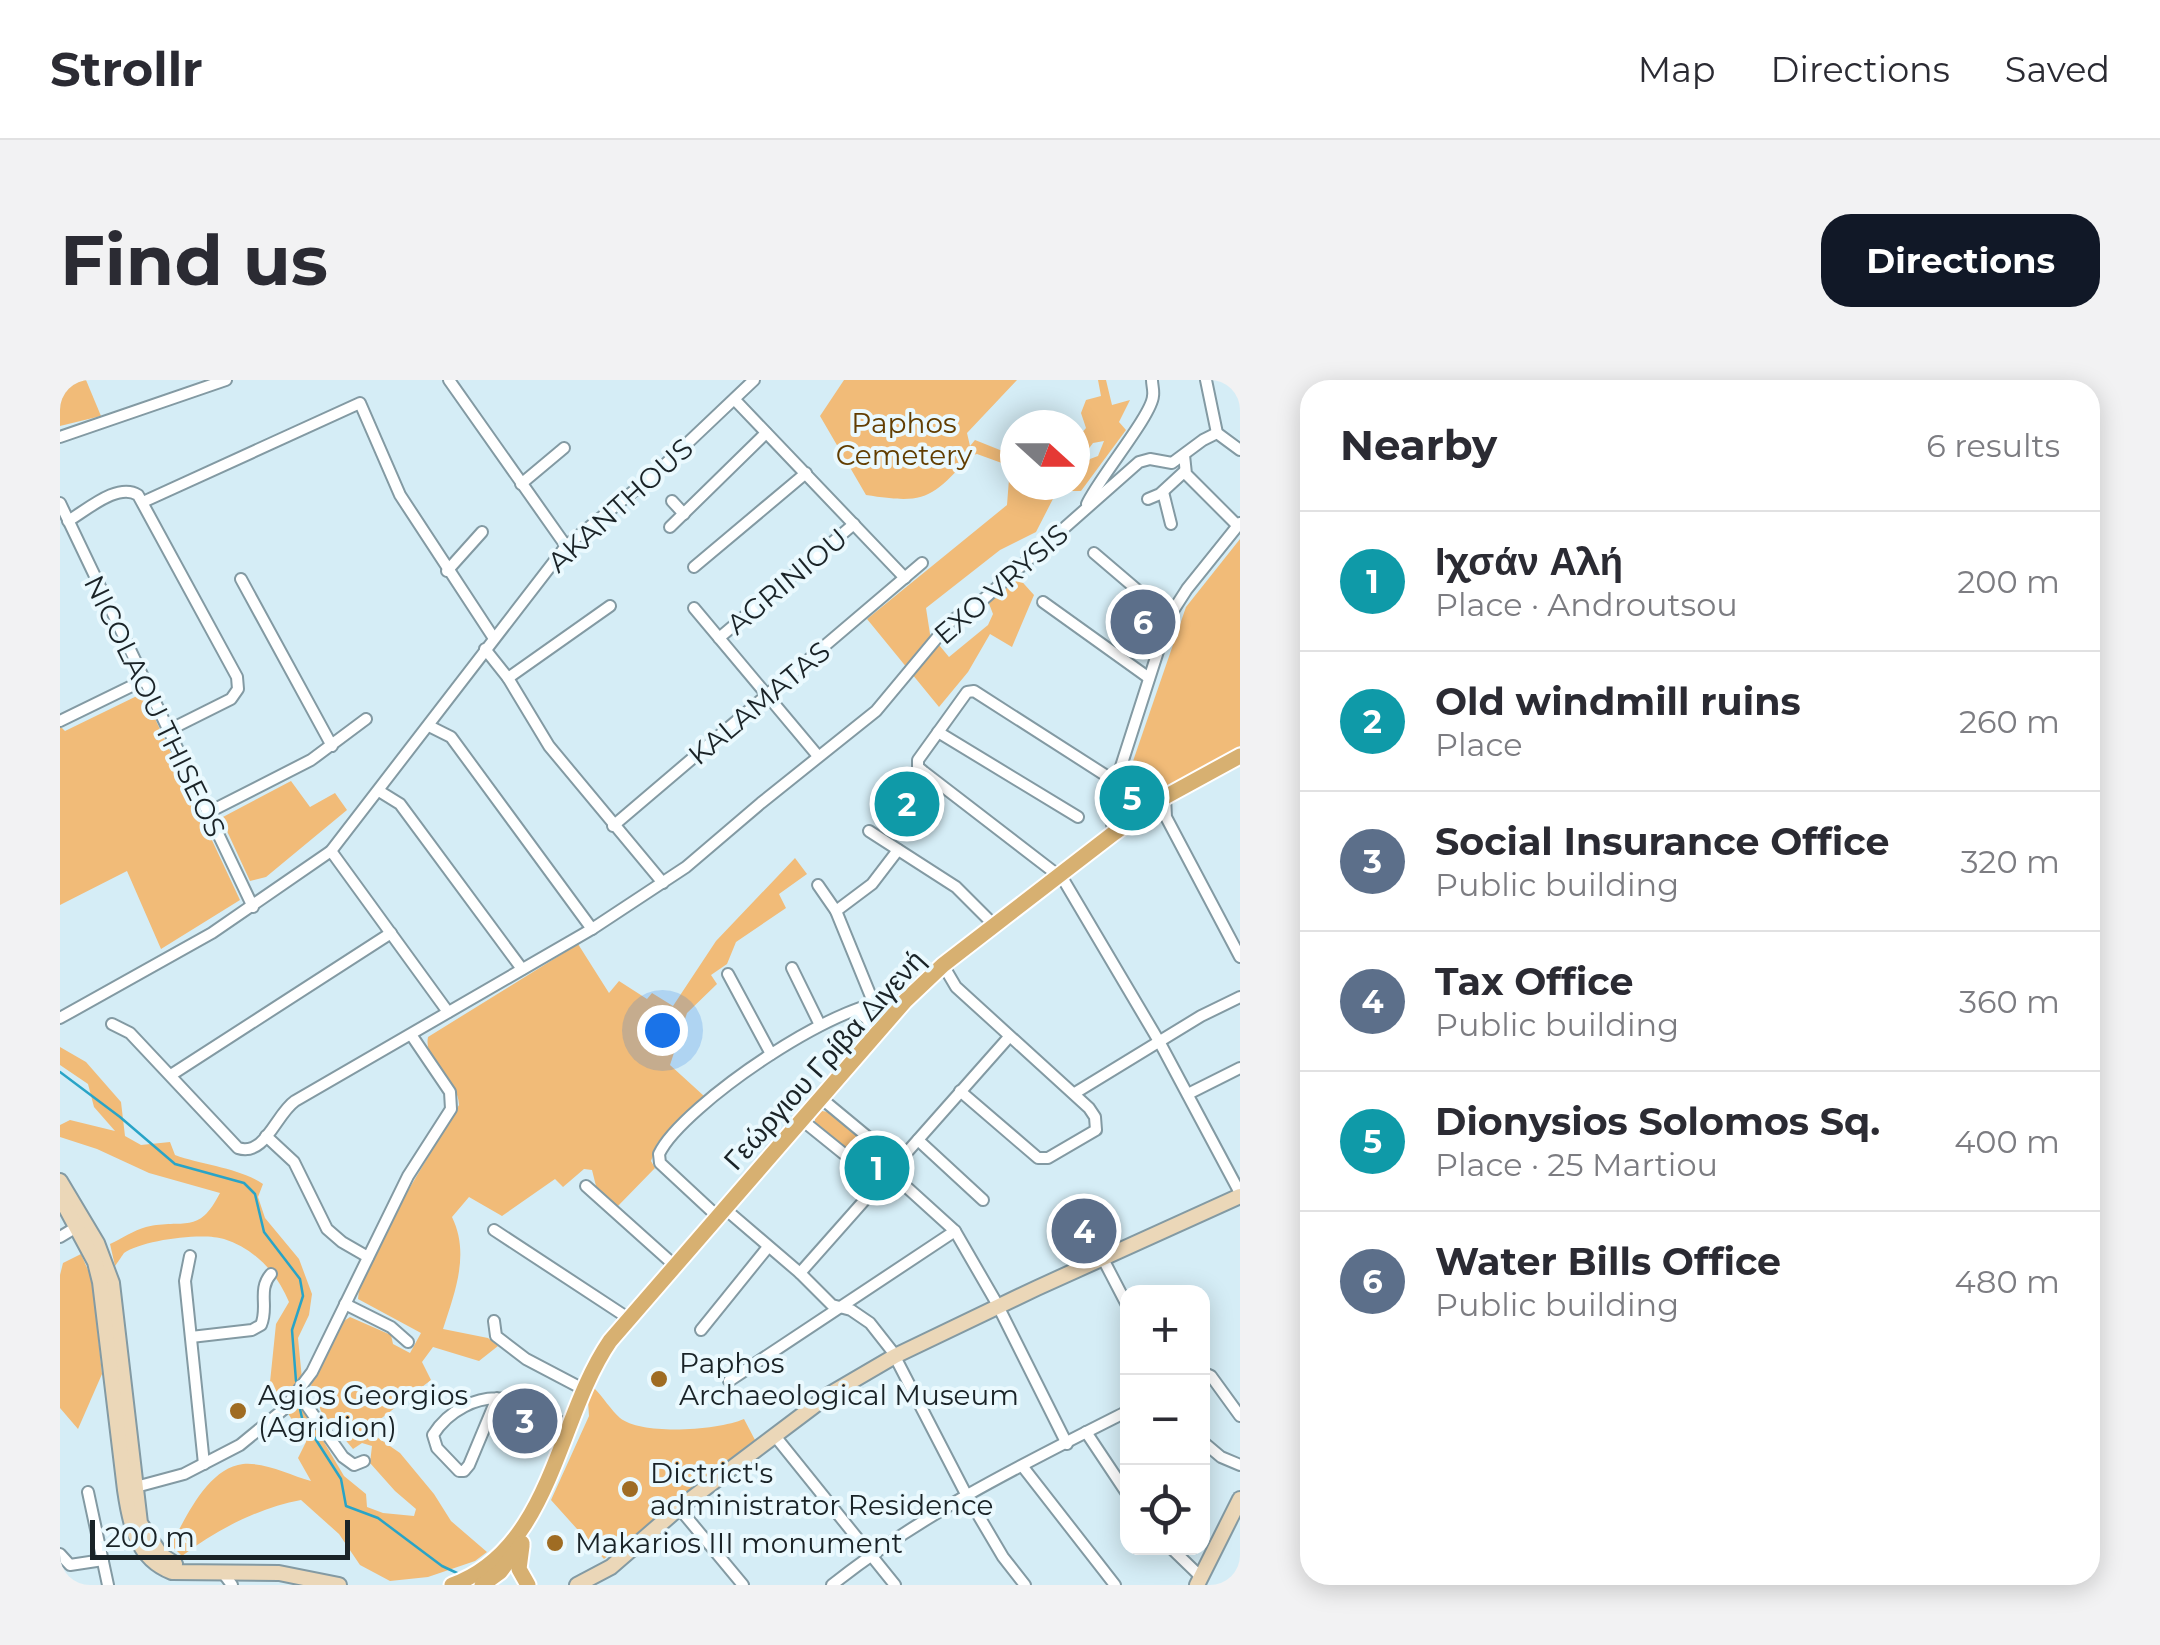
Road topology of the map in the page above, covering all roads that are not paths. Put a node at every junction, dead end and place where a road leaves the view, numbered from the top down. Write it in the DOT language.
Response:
graph roads {
  1 [pos="226,380"];
  2 [pos="449,380"];
  3 [pos="754,380"];
  4 [pos="1152,380"];
  5 [pos="1206,380"];
  6 [pos="735,400"];
  7 [pos="766,433"];
  8 [pos="1217,433"];
  9 [pos="60,437"];
  10 [pos="564,448"];
  11 [pos="1240,450"];
  12 [pos="1184,455"];
  13 [pos="1185,470"];
  14 [pos="806,473"];
  15 [pos="521,484"];
  16 [pos="1162,492"];
  17 [pos="1148,498"];
  18 [pos="672,501"];
  19 [pos="143,502"];
  20 [pos="60,503"];
  21 [pos="1085,509"];
  22 [pos="684,514"];
  23 [pos="68,520"];
  24 [pos="854,524"];
  25 [pos="1170,524"];
  26 [pos="1239,525"];
  27 [pos="670,527"];
  28 [pos="482,532"];
  29 [pos="566,546"];
  30 [pos="1094,554"];
  31 [pos="922,563"];
  32 [pos="694,567"];
  33 [pos="448,571"];
  34 [pos="906,578"];
  35 [pos="241,580"];
  36 [pos="1044,602"];
  37 [pos="610,606"];
  38 [pos="694,608"];
  39 [pos="1169,617"];
  40 [pos="493,637"];
  41 [pos="720,638"];
  42 [pos="485,649"];
  43 [pos="508,678"];
  44 [pos="1149,678"];
  45 [pos="142,681"];
  46 [pos="768,697"];
  47 [pos="366,719"];
  48 [pos="60,721"];
  49 [pos="430,726"];
  50 [pos="167,731"];
  51 [pos="938,732"];
  52 [pos="332,746"];
  53 [pos="818,756"];
  54 [pos="1240,756"];
  55 [pos="1116,782"];
  56 [pos="378,792"];
  57 [pos="1164,797"];
  58 [pos="1111,800"];
  59 [pos="207,813"];
  60 [pos="1141,814"];
  61 [pos="1078,817"];
  62 [pos="613,826"];
  63 [pos="870,830"];
  64 [pos="1114,833"];
  65 [pos="898,850"];
  66 [pos="331,851"];
  67 [pos="1060,875"];
  68 [pos="664,884"];
  69 [pos="818,885"];
  70 [pos="252,907"];
  71 [pos="836,911"];
  72 [pos="994,924"];
  73 [pos="592,928"];
  74 [pos="391,933"];
  75 [pos="1240,957"];
  76 [pos="943,965"];
  77 [pos="792,968"];
  78 [pos="522,969"];
  79 [pos="728,974"];
  80 [pos="1240,997"];
  81 [pos="905,1001"];
  82 [pos="874,1004"];
  83 [pos="857,1010"];
  84 [pos="448,1012"];
  85 [pos="60,1018"];
  86 [pos="112,1024"];
  87 [pos="820,1024"];
  88 [pos="412,1036"];
  89 [pos="875,1036"];
  90 [pos="1010,1036"];
  91 [pos="1160,1042"];
  92 [pos="771,1054"];
  93 [pos="1240,1068"];
  94 [pos="171,1075"];
  95 [pos="960,1090"];
  96 [pos="1075,1093"];
  97 [pos="1188,1094"];
  98 [pos="822,1100"];
  99 [pos="802,1120"];
  100 [pos="266,1136"];
  101 [pos="918,1140"];
  102 [pos="898,1162"];
  103 [pos="890,1173"];
  104 [pos="60,1180"];
  105 [pos="880,1182"];
  106 [pos="586,1186"];
  107 [pos="1240,1194"];
  108 [pos="60,1197"];
  109 [pos="983,1200"];
  110 [pos="720,1212"];
  111 [pos="81,1224"];
  112 [pos="494,1230"];
  113 [pos="955,1230"];
  114 [pos="60,1237"];
  115 [pos="768,1247"];
  116 [pos="190,1256"];
  117 [pos="368,1256"];
  118 [pos="1102,1258"];
  119 [pos="673,1264"];
  120 [pos="800,1273"];
  121 [pos="271,1274"];
  122 [pos="1120,1292"];
  123 [pos="345,1304"];
  124 [pos="998,1308"];
  125 [pos="842,1309"];
  126 [pos="628,1318"];
  127 [pos="494,1321"];
  128 [pos="701,1330"];
  129 [pos="191,1337"];
  130 [pos="408,1342"];
  131 [pos="895,1356"];
  132 [pos="1209,1375"];
  133 [pos="729,1381"];
  134 [pos="585,1390"];
  135 [pos="298,1394"];
  136 [pos="496,1398"];
  137 [pos="1120,1415"];
  138 [pos="1240,1416"];
  139 [pos="570,1426"];
  140 [pos="1086,1432"];
  141 [pos="776,1436"];
  142 [pos="1068,1444"];
  143 [pos="1210,1448"];
  144 [pos="364,1461"];
  145 [pos="204,1464"];
  146 [pos="1240,1465"];
  147 [pos="1023,1467"];
  148 [pos="1120,1483"];
  149 [pos="130,1488"];
  150 [pos="544,1488"];
  151 [pos="88,1492"];
  152 [pos="967,1496"];
  153 [pos="1240,1499"];
  154 [pos="679,1508"];
  155 [pos="523,1542"];
  156 [pos="60,1554"];
  157 [pos="871,1554"];
  158 [pos="1177,1555"];
  159 [pos="103,1560"];
  160 [pos="492,1576"];
  161 [pos="186,1578"];
  162 [pos="228,1579"];
  163 [pos="1199,1581"];
  164 [pos="108,1585"];
  165 [pos="339,1585"];
  166 [pos="452,1585"];
  167 [pos="528,1585"];
  168 [pos="576,1585"];
  169 [pos="742,1585"];
  170 [pos="832,1585"];
  171 [pos="895,1585"];
  172 [pos="1025,1585"];
  173 [pos="1115,1585"];
  1 -- 9 [label="street"];
  2 -- 15 [label="street"];
  3 -- 6 [label="street, AKANTHOUS"];
  4 -- 21 [label="street"];
  5 -- 8 [label="street"];
  6 -- 7 [label="street"];
  6 -- 29 [label="street, AKANTHOUS"];
  7 -- 14 [label="street"];
  7 -- 22 [label="street"];
  8 -- 11 [label="street"];
  8 -- 12 [label="street, EXO VRYSIS"];
  10 -- 15 [label="street"];
  12 -- 13 [label="street"];
  12 -- 21 [label="street, EXO VRYSIS"];
  13 -- 16 [label="street"];
  13 -- 26 [label="street"];
  14 -- 24 [label="street"];
  14 -- 32 [label="street"];
  15 -- 29 [label="street"];
  16 -- 17 [label="street"];
  16 -- 25 [label="street"];
  18 -- 22 [label="street"];
  19 -- 23 [label="street"];
  19 -- 33 [label="street"];
  19 -- 50 [label="street"];
  20 -- 23 [label="street, NICOLAOU THISEOS"];
  21 -- 53 [label="street, EXO VRYSIS"];
  22 -- 27 [label="street"];
  23 -- 45 [label="street, NICOLAOU THISEOS"];
  24 -- 34 [label="street"];
  24 -- 41 [label="street, AGRINIOU"];
  26 -- 39 [label="street"];
  28 -- 33 [label="street"];
  29 -- 40 [label="street, AKANTHOUS"];
  30 -- 39 [label="street"];
  31 -- 34 [label="street, KALAMATAS"];
  33 -- 40 [label="street"];
  34 -- 46 [label="street, KALAMATAS"];
  35 -- 52 [label="street"];
  36 -- 44 [label="street"];
  37 -- 43 [label="street"];
  38 -- 41 [label="street"];
  39 -- 44 [label="street"];
  40 -- 42 [label="street, AKANTHOUS"];
  41 -- 46 [label="street"];
  42 -- 43 [label="street"];
  42 -- 49 [label="street, AKANTHOUS"];
  43 -- 62 [label="street"];
  44 -- 55 [label="street"];
  45 -- 48 [label="street"];
  45 -- 50 [label="street, NICOLAOU THISEOS"];
  46 -- 53 [label="street"];
  46 -- 62 [label="street, KALAMATAS"];
  47 -- 52 [label="street"];
  49 -- 56 [label="street, AKANTHOUS"];
  49 -- 73 [label="street"];
  50 -- 59 [label="street, NICOLAOU THISEOS"];
  51 -- 55 [label="street"];
  51 -- 61 [label="street"];
  51 -- 67 [label="street"];
  52 -- 59 [label="street"];
  53 -- 68 [label="street, EXO VRYSIS"];
  54 -- 57 [label="main road, Γεώργιου Γρίβα Διγενή"];
  55 -- 58 [label="street"];
  56 -- 66 [label="street, AKANTHOUS"];
  56 -- 78 [label="street"];
  57 -- 60 [label="main road, Γεώργιου Γρίβα Διγενή"];
  57 -- 75 [label="street"];
  58 -- 60 [label="street"];
  58 -- 64 [label="street"];
  59 -- 70 [label="street, NICOLAOU THISEOS"];
  60 -- 64 [label="main road, Γεώργιου Γρίβα Διγενή"];
  62 -- 68 [label="street"];
  63 -- 65 [label="street"];
  64 -- 67 [label="main road, Γεώργιου Γρίβα Διγενή"];
  65 -- 71 [label="street"];
  65 -- 72 [label="street"];
  66 -- 70 [label="street, AKANTHOUS"];
  66 -- 74 [label="street"];
  67 -- 72 [label="main road, Γεώργιου Γρίβα Διγενή"];
  67 -- 91 [label="street"];
  68 -- 73 [label="street, EXO VRYSIS"];
  69 -- 71 [label="street"];
  70 -- 85 [label="street, AKANTHOUS"];
  71 -- 82 [label="street"];
  72 -- 76 [label="main road, Γεώργιου Γρίβα Διγενή"];
  73 -- 78 [label="street, EXO VRYSIS"];
  74 -- 84 [label="street"];
  74 -- 94 [label="street"];
  76 -- 81 [label="main road, Γεώργιου Γρίβα Διγενή"];
  76 -- 90 [label="street"];
  77 -- 87 [label="street"];
  78 -- 84 [label="street, EXO VRYSIS"];
  79 -- 92 [label="street"];
  80 -- 91 [label="street"];
  81 -- 82 [label="street"];
  81 -- 89 [label="main road, Γεώργιου Γρίβα Διγενή"];
  82 -- 83 [label="street"];
  83 -- 87 [label="street"];
  83 -- 89 [label="street"];
  84 -- 88 [label="street, EXO VRYSIS"];
  86 -- 94 [label="street"];
  87 -- 92 [label="street"];
  88 -- 100 [label="street, EXO VRYSIS"];
  88 -- 117 [label="street"];
  89 -- 98 [label="main road, Γεώργιου Γρίβα Διγενή"];
  90 -- 95 [label="street"];
  90 -- 96 [label="street"];
  91 -- 96 [label="street"];
  91 -- 97 [label="street"];
  92 -- 110 [label="street"];
  93 -- 97 [label="street"];
  94 -- 100 [label="street"];
  95 -- 96 [label="street"];
  95 -- 101 [label="street"];
  97 -- 107 [label="street"];
  98 -- 99 [label="main road, Γεώργιου Γρίβα Διγενή"];
  98 -- 102 [label="street"];
  99 -- 105 [label="street"];
  99 -- 110 [label="main road, Γεώργιου Γρίβα Διγενή"];
  100 -- 117 [label="street"];
  101 -- 102 [label="street"];
  101 -- 109 [label="street"];
  102 -- 103 [label="street"];
  103 -- 105 [label="street"];
  103 -- 113 [label="street"];
  104 -- 111 [label="street"];
  105 -- 120 [label="street"];
  106 -- 119 [label="street"];
  107 -- 118 [label="street"];
  108 -- 111 [label="street"];
  110 -- 115 [label="street"];
  110 -- 119 [label="main road, Γεώργιου Γρίβα Διγενή"];
  111 -- 114 [label="street"];
  111 -- 149 [label="street"];
  112 -- 126 [label="street"];
  113 -- 124 [label="street"];
  113 -- 125 [label="street"];
  115 -- 120 [label="street"];
  115 -- 128 [label="street"];
  116 -- 129 [label="street"];
  117 -- 123 [label="street"];
  118 -- 122 [label="street"];
  118 -- 124 [label="street"];
  119 -- 126 [label="main road, Γεώργιου Γρίβα Διγενή"];
  120 -- 125 [label="street"];
  121 -- 129 [label="street"];
  123 -- 130 [label="street"];
  123 -- 135 [label="street"];
  124 -- 131 [label="street"];
  124 -- 142 [label="street"];
  125 -- 131 [label="street"];
  125 -- 133 [label="street"];
  126 -- 134 [label="main road, Γεώργιου Γρίβα Διγενή"];
  127 -- 134 [label="street"];
  129 -- 145 [label="street"];
  131 -- 141 [label="street"];
  131 -- 152 [label="street"];
  132 -- 138 [label="street"];
  134 -- 139 [label="main road, Γεώργιου Γρίβα Διγενή"];
  135 -- 144 [label="street"];
  135 -- 145 [label="street"];
  136 -- 136 [label="street"];
  136 -- 139 [label="street"];
  137 -- 140 [label="street"];
  139 -- 150 [label="main road, Γεώργιου Γρίβα Διγενή"];
  140 -- 142 [label="street"];
  140 -- 148 [label="street"];
  141 -- 154 [label="street"];
  141 -- 157 [label="street"];
  142 -- 147 [label="street"];
  143 -- 146 [label="street"];
  145 -- 149 [label="street"];
  147 -- 152 [label="street"];
  147 -- 173 [label="street"];
  149 -- 161 [label="street"];
  150 -- 155 [label="main road, Γεώργιου Γρίβα Διγενή"];
  150 -- 160 [label="main road, Γεώργιου Γρίβα Διγενή"];
  151 -- 159 [label="street"];
  152 -- 157 [label="street"];
  152 -- 172 [label="street"];
  153 -- 163 [label="street"];
  154 -- 168 [label="street"];
  154 -- 169 [label="street"];
  155 -- 160 [label="main road, Γεώργιου Γρίβα Διγενή"];
  155 -- 167 [label="main road"];
  156 -- 159 [label="street"];
  157 -- 170 [label="street"];
  157 -- 171 [label="street"];
  158 -- 163 [label="street"];
  159 -- 164 [label="street"];
  160 -- 166 [label="main road"];
  160 -- 167 [label="street"];
  161 -- 162 [label="street"];
  162 -- 165 [label="street"];
}
